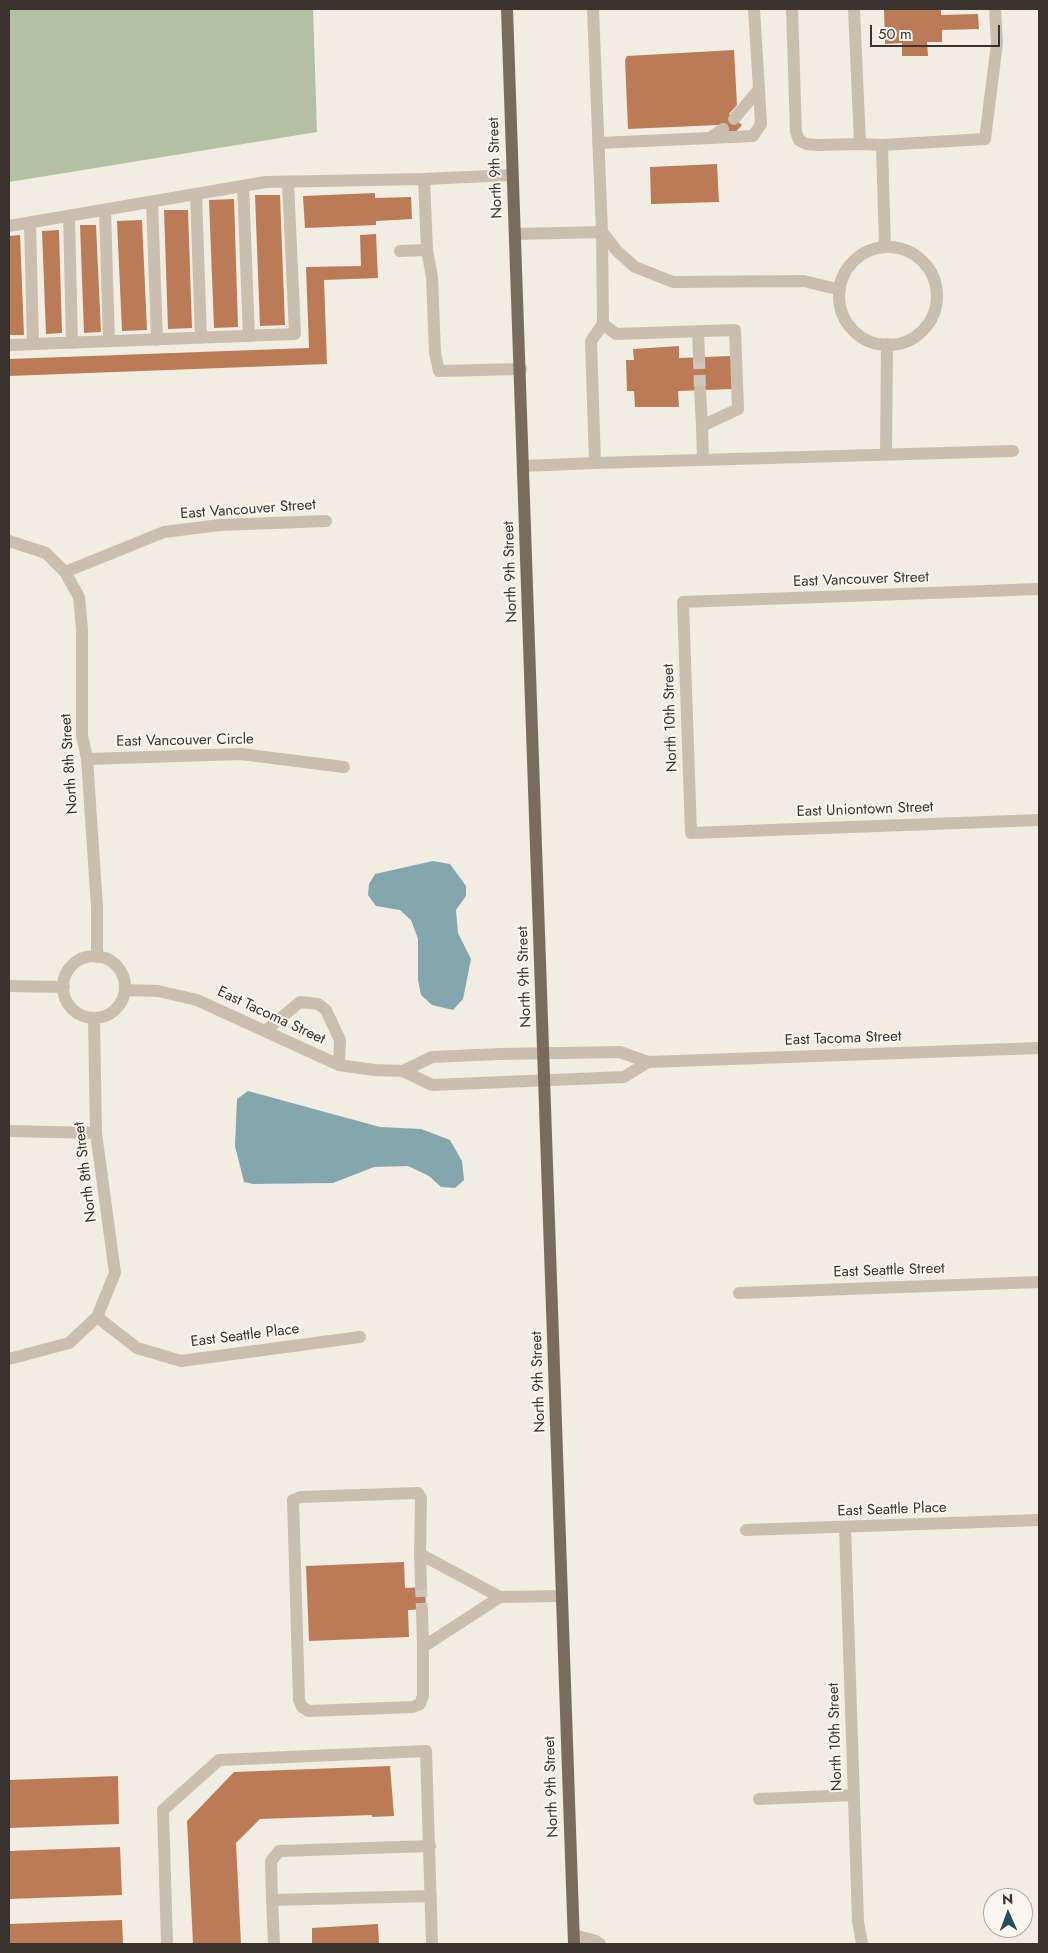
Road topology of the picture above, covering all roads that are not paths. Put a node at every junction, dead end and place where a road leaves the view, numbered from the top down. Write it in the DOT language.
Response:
graph roads {
  1 [pos="507,9"];
  2 [pos="593,9"];
  3 [pos="754,9"];
  4 [pos="792,9"];
  5 [pos="854,9"];
  6 [pos="995,9"];
  7 [pos="759,89"];
  8 [pos="734,118"];
  9 [pos="723,129"];
  10 [pos="710,138"];
  11 [pos="598,143"];
  12 [pos="860,144"];
  13 [pos="882,145"];
  14 [pos="512,175"];
  15 [pos="424,179"];
  16 [pos="288,182"];
  17 [pos="243,186"];
  18 [pos="196,194"];
  19 [pos="152,202"];
  20 [pos="105,210"];
  21 [pos="68,216"];
  22 [pos="30,222"];
  23 [pos="9,226"];
  24 [pos="602,232"];
  25 [pos="516,234"];
  26 [pos="885,247"];
  27 [pos="427,250"];
  28 [pos="400,252"];
  29 [pos="840,290"];
  30 [pos="603,324"];
  31 [pos="698,331"];
  32 [pos="249,336"];
  33 [pos="201,338"];
  34 [pos="157,340"];
  35 [pos="109,342"];
  36 [pos="72,343"];
  37 [pos="33,344"];
  38 [pos="887,344"];
  39 [pos="9,345"];
  40 [pos="699,357"];
  41 [pos="521,370"];
  42 [pos="700,390"];
  43 [pos="702,426"];
  44 [pos="1013,450"];
  45 [pos="886,454"];
  46 [pos="703,459"];
  47 [pos="595,463"];
  48 [pos="523,466"];
  49 [pos="326,521"];
  50 [pos="9,541"];
  51 [pos="65,572"];
  52 [pos="1039,590"];
  53 [pos="683,602"];
  54 [pos="87,759"];
  55 [pos="344,767"];
  56 [pos="1039,820"];
  57 [pos="691,833"];
  58 [pos="97,957"];
  59 [pos="9,986"];
  60 [pos="64,987"];
  61 [pos="125,990"];
  62 [pos="94,1018"];
  63 [pos="265,1031"];
  64 [pos="1039,1048"];
  65 [pos="544,1053"];
  66 [pos="648,1062"];
  67 [pos="339,1065"];
  68 [pos="403,1071"];
  69 [pos="545,1082"];
  70 [pos="9,1131"];
  71 [pos="96,1133"];
  72 [pos="1039,1282"];
  73 [pos="739,1292"];
  74 [pos="97,1317"];
  75 [pos="360,1337"];
  76 [pos="9,1359"];
  77 [pos="1039,1520"];
  78 [pos="845,1528"];
  79 [pos="746,1530"];
  80 [pos="420,1554"];
  81 [pos="421,1585"];
  82 [pos="562,1596"];
  83 [pos="500,1597"];
  84 [pos="422,1610"];
  85 [pos="423,1647"];
  86 [pos="854,1795"];
  87 [pos="759,1799"];
  88 [pos="430,1846"];
  89 [pos="431,1896"];
  90 [pos="272,1900"];
  91 [pos="574,1940"];
  92 [pos="167,1944"];
  93 [pos="274,1944"];
  94 [pos="432,1944"];
  95 [pos="600,1944"];
  96 [pos="862,1944"];
  1 -- 14 [label="main road, North 9th Street"];
  2 -- 11 [label="street"];
  3 -- 7 [label="street"];
  4 -- 12 [label="street"];
  5 -- 12 [label="street"];
  6 -- 13 [label="street"];
  7 -- 8 [label="street"];
  7 -- 10 [label="street"];
  9 -- 10 [label="street"];
  10 -- 11 [label="street"];
  11 -- 24 [label="street"];
  12 -- 13 [label="street"];
  13 -- 26 [label="street"];
  14 -- 15 [label="street"];
  14 -- 25 [label="main road, North 9th Street"];
  15 -- 16 [label="street"];
  15 -- 27 [label="street"];
  16 -- 17 [label="street"];
  16 -- 32 [label="street"];
  17 -- 18 [label="street"];
  17 -- 32 [label="street"];
  18 -- 19 [label="street"];
  18 -- 33 [label="street"];
  19 -- 20 [label="street"];
  19 -- 34 [label="street"];
  20 -- 21 [label="street"];
  20 -- 35 [label="street"];
  21 -- 22 [label="street"];
  21 -- 36 [label="street"];
  22 -- 23 [label="street"];
  22 -- 37 [label="street"];
  24 -- 25 [label="street"];
  24 -- 29 [label="street"];
  24 -- 30 [label="street"];
  25 -- 41 [label="main road, North 9th Street"];
  26 -- 29 [label="street"];
  26 -- 38 [label="street"];
  27 -- 28 [label="street"];
  27 -- 41 [label="street"];
  29 -- 38 [label="street"];
  30 -- 31 [label="street"];
  30 -- 47 [label="street"];
  31 -- 40 [label="street"];
  31 -- 43 [label="street"];
  32 -- 33 [label="street"];
  33 -- 34 [label="street"];
  34 -- 35 [label="street"];
  35 -- 36 [label="street"];
  36 -- 37 [label="street"];
  37 -- 39 [label="street"];
  38 -- 45 [label="street"];
  41 -- 48 [label="main road, North 9th Street"];
  42 -- 43 [label="street"];
  43 -- 46 [label="street"];
  44 -- 45 [label="street"];
  45 -- 46 [label="street"];
  46 -- 47 [label="street"];
  47 -- 48 [label="street"];
  48 -- 65 [label="main road, North 9th Street"];
  49 -- 51 [label="street, East Vancouver Street"];
  50 -- 51 [label="street"];
  51 -- 54 [label="street, North 8th Street"];
  52 -- 53 [label="street, East Vancouver Street"];
  53 -- 57 [label="street, North 10th Street"];
  54 -- 55 [label="street, East Vancouver Circle"];
  54 -- 58 [label="street, North 8th Street"];
  56 -- 57 [label="street, East Uniontown Street"];
  58 -- 60 [label="street"];
  58 -- 61 [label="street"];
  59 -- 60 [label="street"];
  60 -- 62 [label="street"];
  61 -- 62 [label="street"];
  61 -- 63 [label="street, East Tacoma Street"];
  62 -- 71 [label="street, North 8th Street"];
  63 -- 67 [label="street, East Tacoma Street"];
  63 -- 67 [label="street"];
  64 -- 66 [label="street, East Tacoma Street"];
  65 -- 66 [label="street, East Tacoma Street"];
  65 -- 68 [label="street, East Tacoma Street"];
  65 -- 69 [label="main road, North 9th Street"];
  66 -- 69 [label="street, East Tacoma Street"];
  67 -- 68 [label="street, East Tacoma Street"];
  68 -- 69 [label="street, East Tacoma Street"];
  69 -- 82 [label="main road, North 9th Street"];
  70 -- 71 [label="street"];
  71 -- 74 [label="street, North 8th Street"];
  72 -- 73 [label="street, East Seattle Street"];
  74 -- 75 [label="street, East Seattle Place"];
  74 -- 76 [label="street"];
  77 -- 78 [label="street, East Seattle Place"];
  78 -- 79 [label="street, East Seattle Place"];
  78 -- 86 [label="street, North 10th Street"];
  80 -- 81 [label="street"];
  80 -- 83 [label="street"];
  80 -- 85 [label="street"];
  82 -- 83 [label="street"];
  82 -- 91 [label="main road, North 9th Street"];
  83 -- 85 [label="street"];
  84 -- 85 [label="street"];
  86 -- 87 [label="street"];
  86 -- 96 [label="street, North 10th Street"];
  88 -- 89 [label="street"];
  88 -- 90 [label="street"];
  88 -- 92 [label="street"];
  89 -- 90 [label="street"];
  89 -- 94 [label="street"];
  90 -- 93 [label="street"];
  91 -- 95 [label="street"];
}
